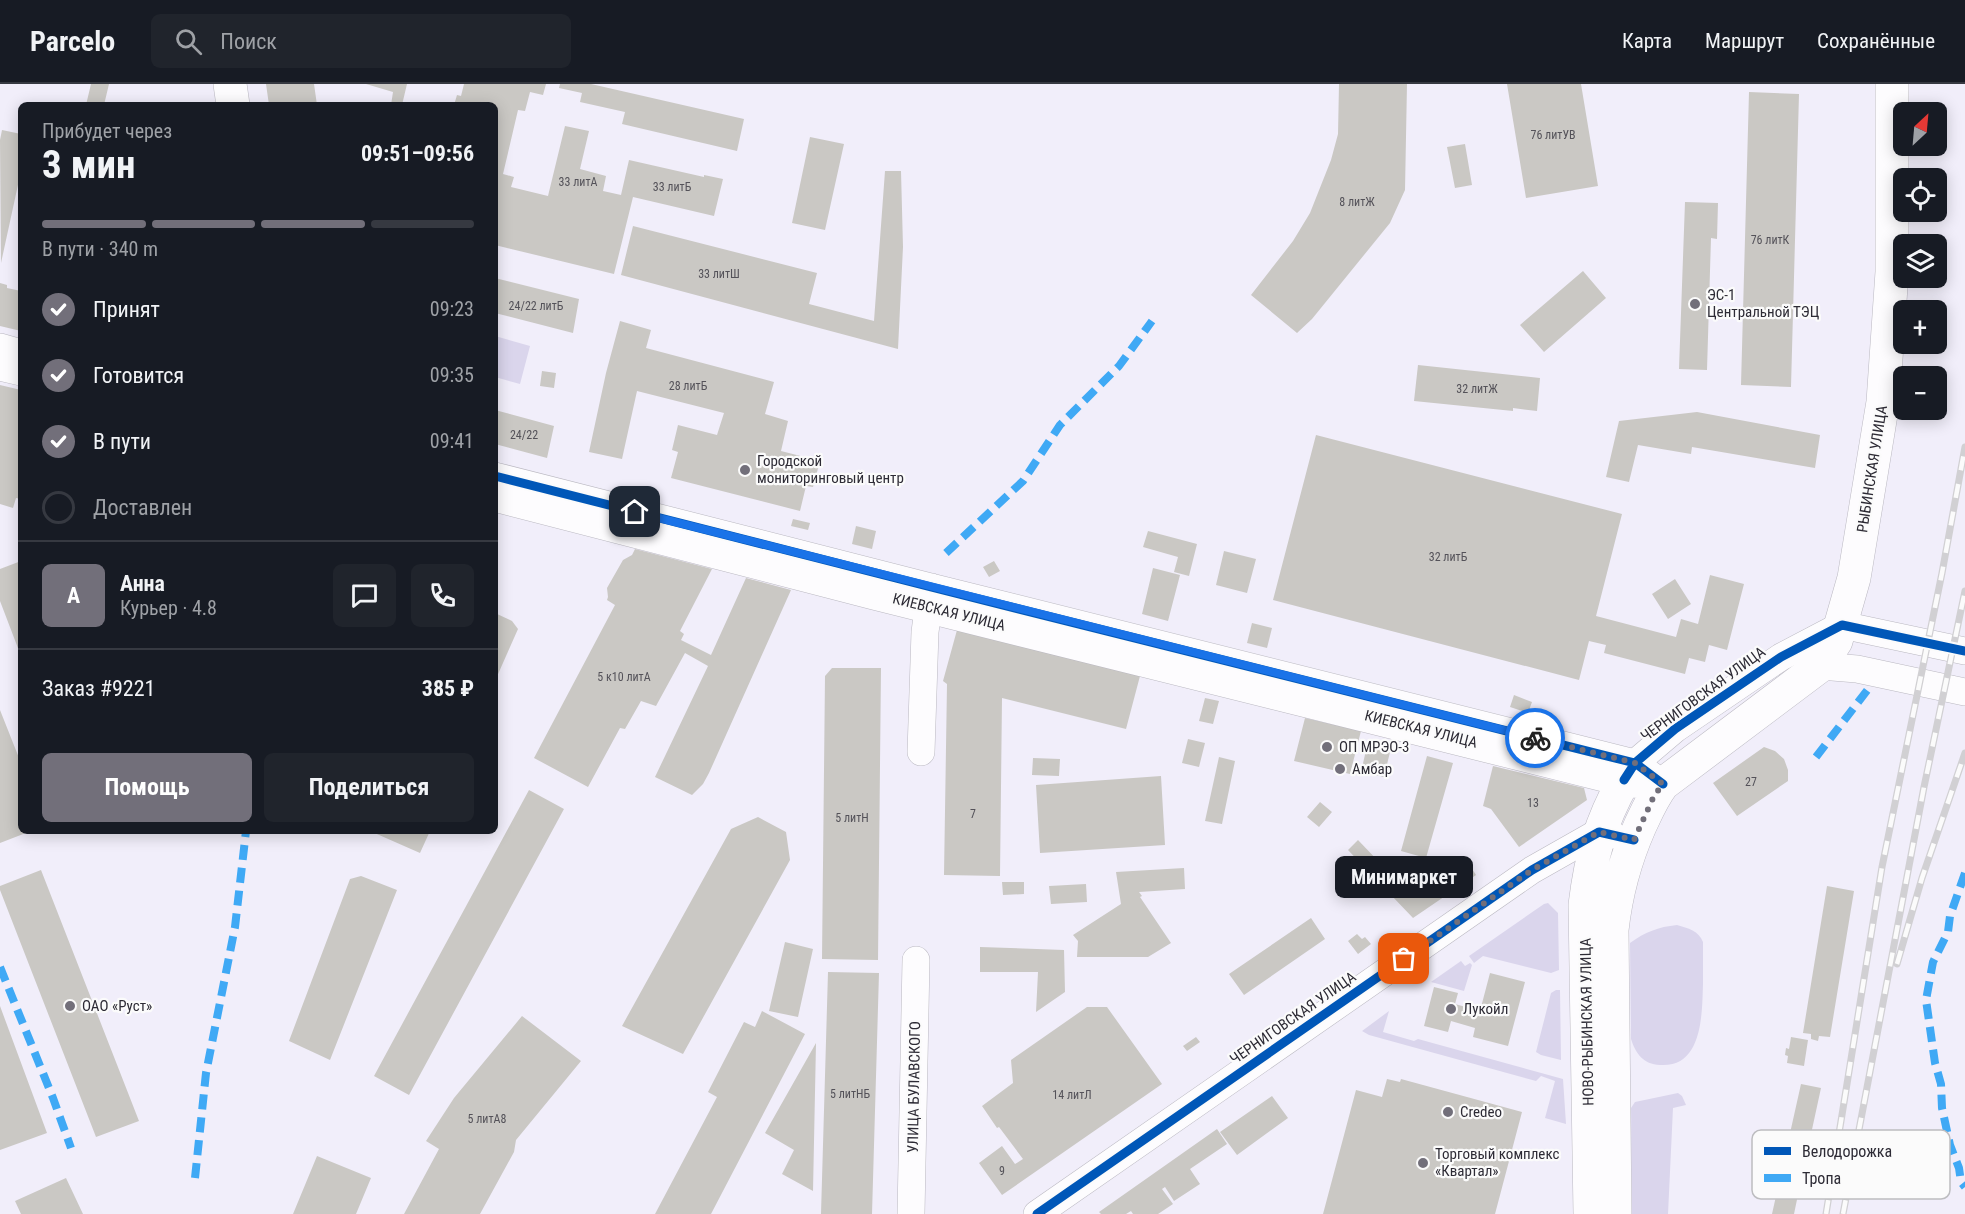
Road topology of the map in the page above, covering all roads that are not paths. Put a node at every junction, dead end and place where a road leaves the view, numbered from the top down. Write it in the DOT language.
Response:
graph roads {
  1 [pos="230,84"];
  2 [pos="1892,84"];
  3 [pos="233,102"];
  4 [pos="0,347"];
  5 [pos="18,352"];
  6 [pos="0,367"];
  7 [pos="18,371"];
  8 [pos="498,477"];
  9 [pos="498,496"];
  10 [pos="929,597"];
  11 [pos="1827,644"];
  12 [pos="1944,662"];
  13 [pos="1965,670"];
  14 [pos="1965,692"];
  15 [pos="921,752"];
  16 [pos="1630,772"];
  17 [pos="1663,784"];
  18 [pos="1599,832"];
  19 [pos="1634,840"];
  20 [pos="916,960"];
  21 [pos="911,1214"];
  22 [pos="1036,1214"];
  23 [pos="1590,1214"];
  24 [pos="1615,1214"];
  1 -- 3 [label="main road"];
  2 -- 11 [label="main road, РЫБИНСКАЯ УЛИЦА"];
  4 -- 5 [label="street"];
  6 -- 7 [label="street"];
  8 -- 10 [label="street, КИЕВСКАЯ УЛИЦА"];
  9 -- 10 [label="main road, КИЕВСКАЯ УЛИЦА"];
  10 -- 15 [label="street"];
  10 -- 16 [label="main road, КИЕВСКАЯ УЛИЦА"];
  11 -- 12 [label="street"];
  11 -- 16 [label="street, ЧЕРНИГОВСКАЯ УЛИЦА"];
  11 -- 17 [label="main road"];
  12 -- 13 [label="street"];
  12 -- 14 [label="street"];
  16 -- 17 [label="main road, КИЕВСКАЯ УЛИЦА"];
  16 -- 18 [label="main road, ЧЕРНИГОВСКАЯ УЛИЦА"];
  17 -- 19 [label="main road"];
  18 -- 19 [label="street"];
  18 -- 22 [label="street, ЧЕРНИГОВСКАЯ УЛИЦА"];
  18 -- 23 [label="main road, НОВО-РЫБИНСКАЯ УЛИЦА"];
  19 -- 24 [label="main road, НОВО-РЫБИНСКАЯ УЛИЦА"];
  20 -- 21 [label="street, УЛИЦА БУЛАВСКОГО"];
}
